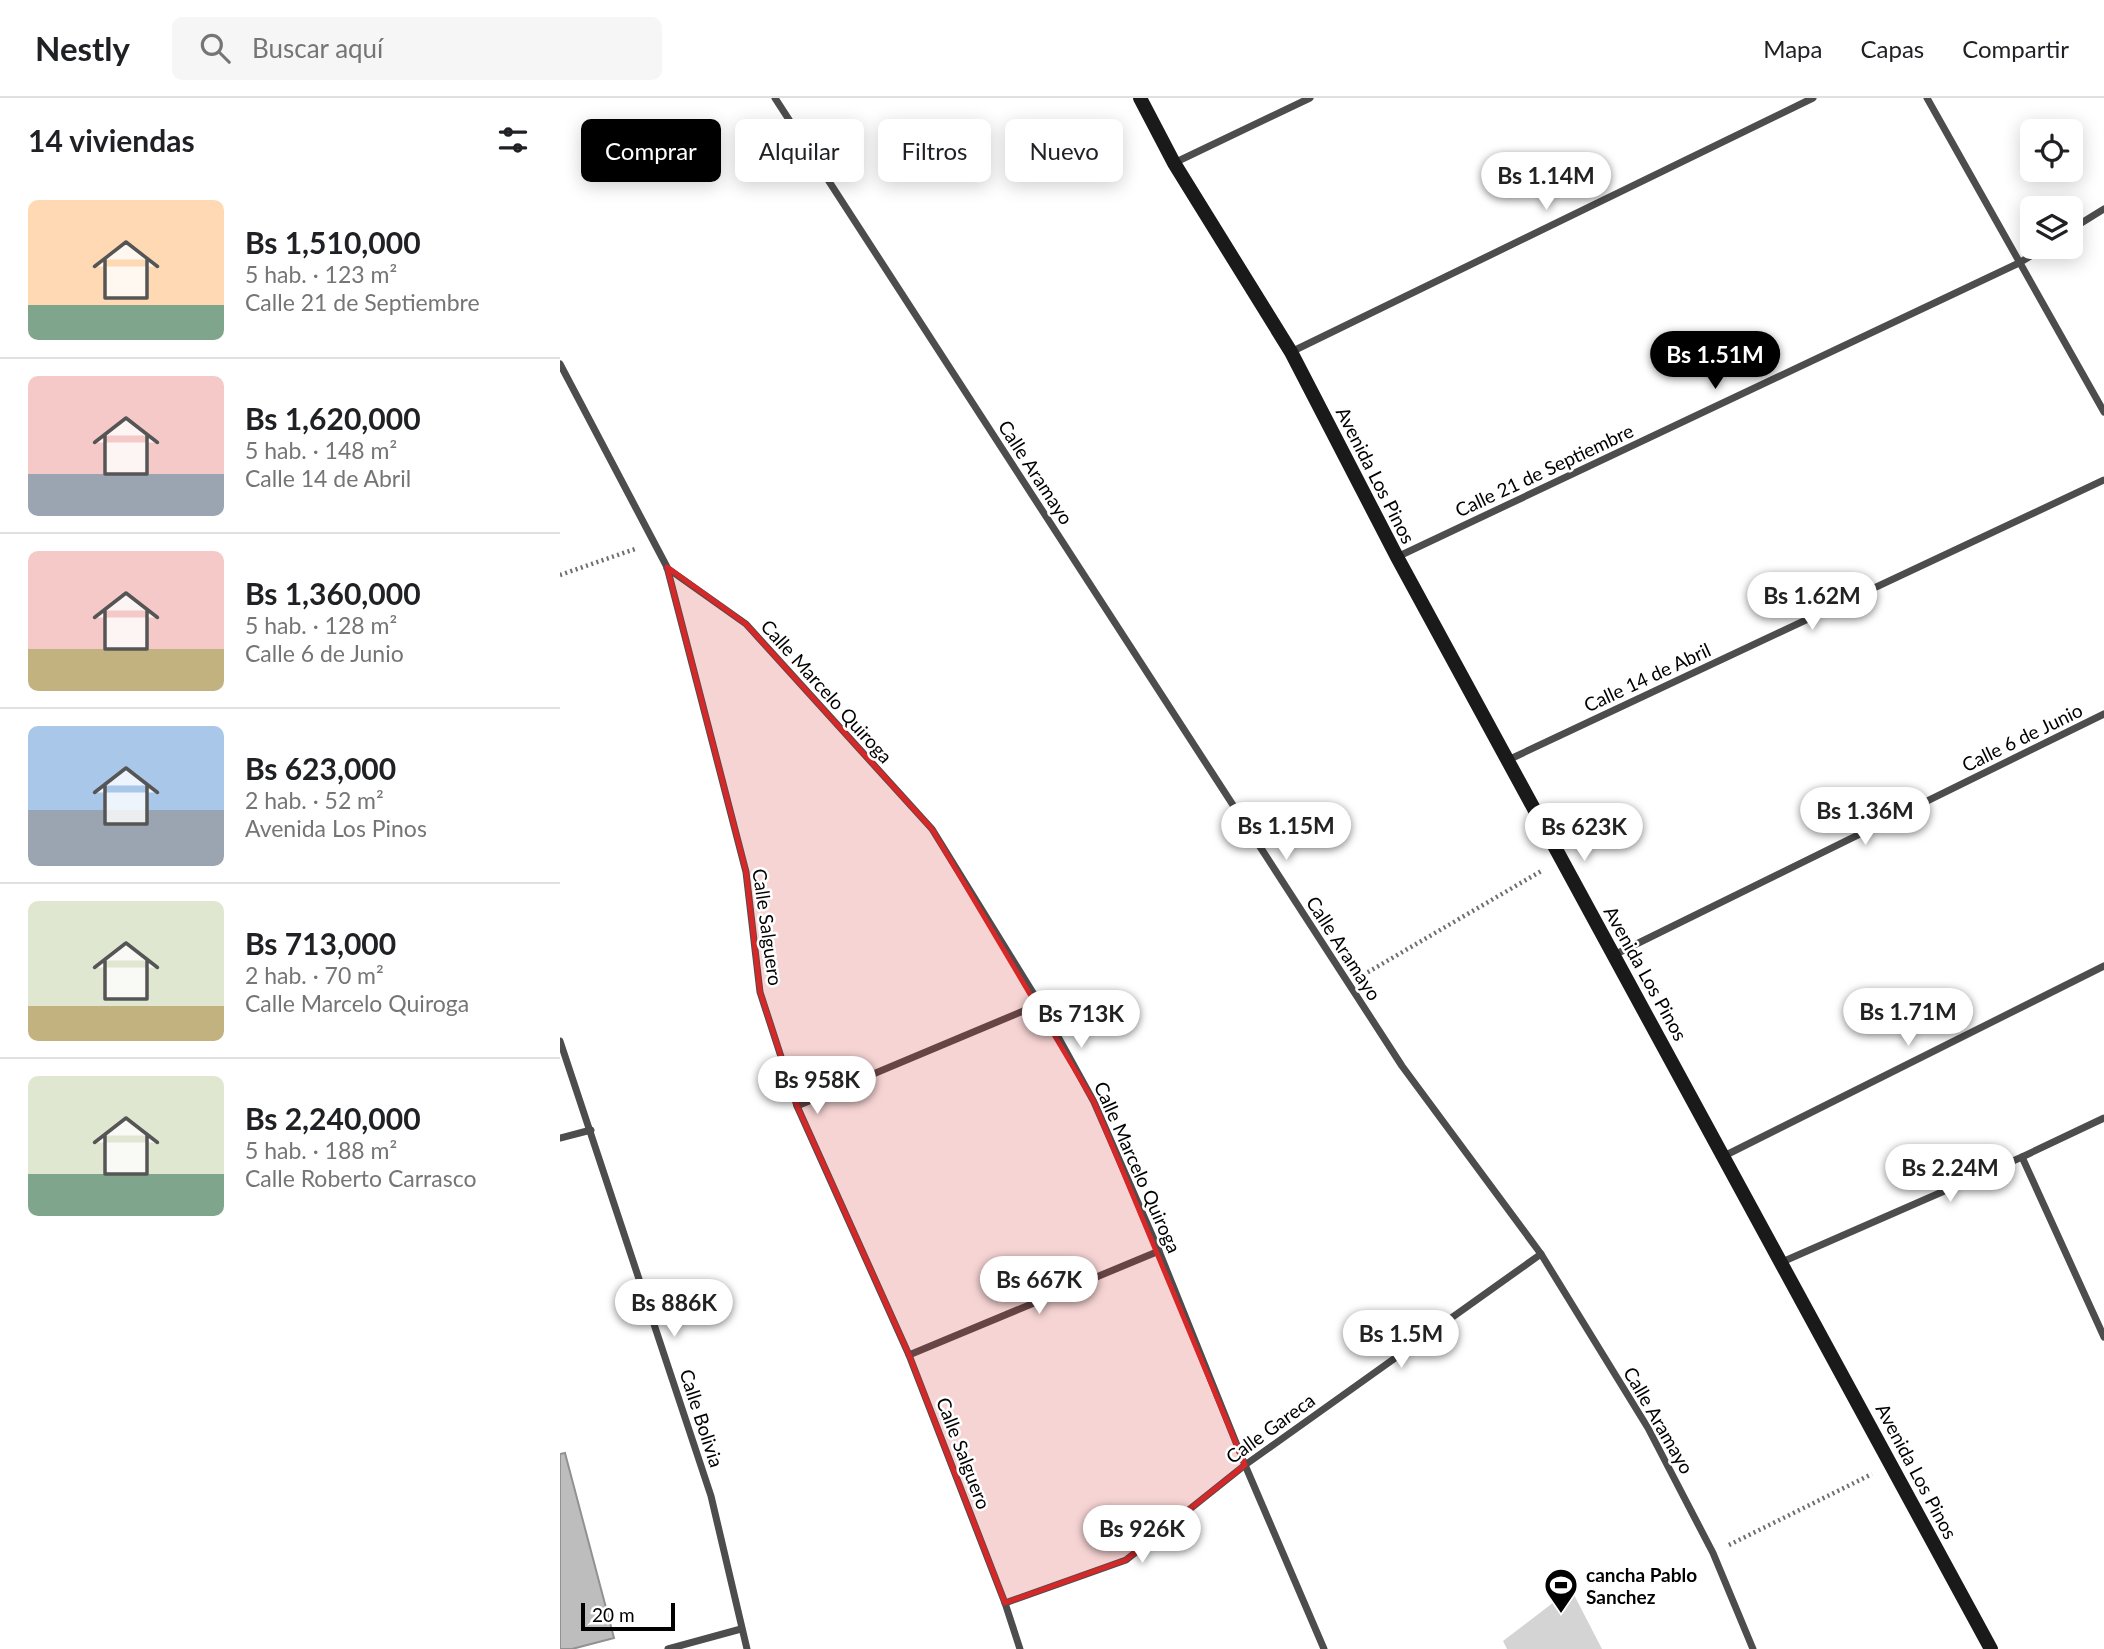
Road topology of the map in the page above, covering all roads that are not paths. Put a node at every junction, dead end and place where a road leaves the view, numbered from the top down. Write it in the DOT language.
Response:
graph roads {
  1 [pos="775,98"];
  2 [pos="1140,98"];
  3 [pos="1310,98"];
  4 [pos="1813,98"];
  5 [pos="1927,98"];
  6 [pos="1174,163"];
  7 [pos="2104,209"];
  8 [pos="2083,222"];
  9 [pos="2026,259"];
  10 [pos="2019,263"];
  11 [pos="1291,352"];
  12 [pos="560,364"];
  13 [pos="2104,412"];
  14 [pos="2104,480"];
  15 [pos="1397,557"];
  16 [pos="667,567"];
  17 [pos="2104,714"];
  18 [pos="1508,760"];
  19 [pos="1614,954"];
  20 [pos="2104,966"];
  21 [pos="1040,1004"];
  22 [pos="560,1041"];
  23 [pos="797,1106"];
  24 [pos="2104,1118"];
  25 [pos="591,1130"];
  26 [pos="560,1138"];
  27 [pos="1724,1156"];
  28 [pos="2022,1157"];
  29 [pos="1159,1251"];
  30 [pos="1541,1254"];
  31 [pos="1782,1262"];
  32 [pos="2104,1338"];
  33 [pos="909,1355"];
  34 [pos="1245,1465"];
  35 [pos="1005,1604"];
  36 [pos="741,1629"];
  37 [pos="668,1649"];
  38 [pos="747,1649"];
  39 [pos="1020,1649"];
  40 [pos="1324,1649"];
  41 [pos="1753,1649"];
  42 [pos="1991,1649"];
  1 -- 30 [label="street, Calle Aramayo"];
  2 -- 6 [label="main road, Avenida Los Pinos"];
  3 -- 6 [label="street"];
  4 -- 11 [label="street"];
  5 -- 10 [label="street"];
  6 -- 11 [label="main road, Avenida Los Pinos"];
  7 -- 8 [label="street"];
  9 -- 10 [label="street, Calle 21 de Septiembre"];
  10 -- 13 [label="street"];
  10 -- 15 [label="street, Calle 21 de Septiembre"];
  11 -- 15 [label="main road, Avenida Los Pinos"];
  12 -- 16 [label="street, Calle Salguero"];
  14 -- 18 [label="street, Calle 14 de Abril"];
  15 -- 18 [label="main road, Avenida Los Pinos"];
  16 -- 21 [label="street, Calle Marcelo Quiroga"];
  16 -- 23 [label="street, Calle Salguero"];
  17 -- 19 [label="street, Calle 6 de Junio"];
  18 -- 19 [label="main road, Avenida Los Pinos"];
  19 -- 27 [label="main road, Avenida Los Pinos"];
  20 -- 27 [label="street"];
  21 -- 23 [label="street"];
  21 -- 29 [label="street, Calle Marcelo Quiroga"];
  22 -- 25 [label="street, Calle Bolivia"];
  23 -- 33 [label="street, Calle Salguero"];
  24 -- 28 [label="street"];
  25 -- 26 [label="street"];
  25 -- 36 [label="street, Calle Bolivia"];
  27 -- 31 [label="main road, Avenida Los Pinos"];
  28 -- 31 [label="street"];
  28 -- 32 [label="street"];
  29 -- 33 [label="street"];
  29 -- 34 [label="street, Calle Marcelo Quiroga"];
  30 -- 34 [label="street, Calle Gareca"];
  30 -- 41 [label="street, Calle Aramayo"];
  31 -- 42 [label="main road, Avenida Los Pinos"];
  33 -- 35 [label="street, Calle Salguero"];
  34 -- 35 [label="street, Calle Gareca"];
  34 -- 40 [label="street, Calle Marcelo Quiroga"];
  35 -- 39 [label="street, Calle Salguero"];
  36 -- 37 [label="street"];
  36 -- 38 [label="street, Calle Bolivia"];
}
